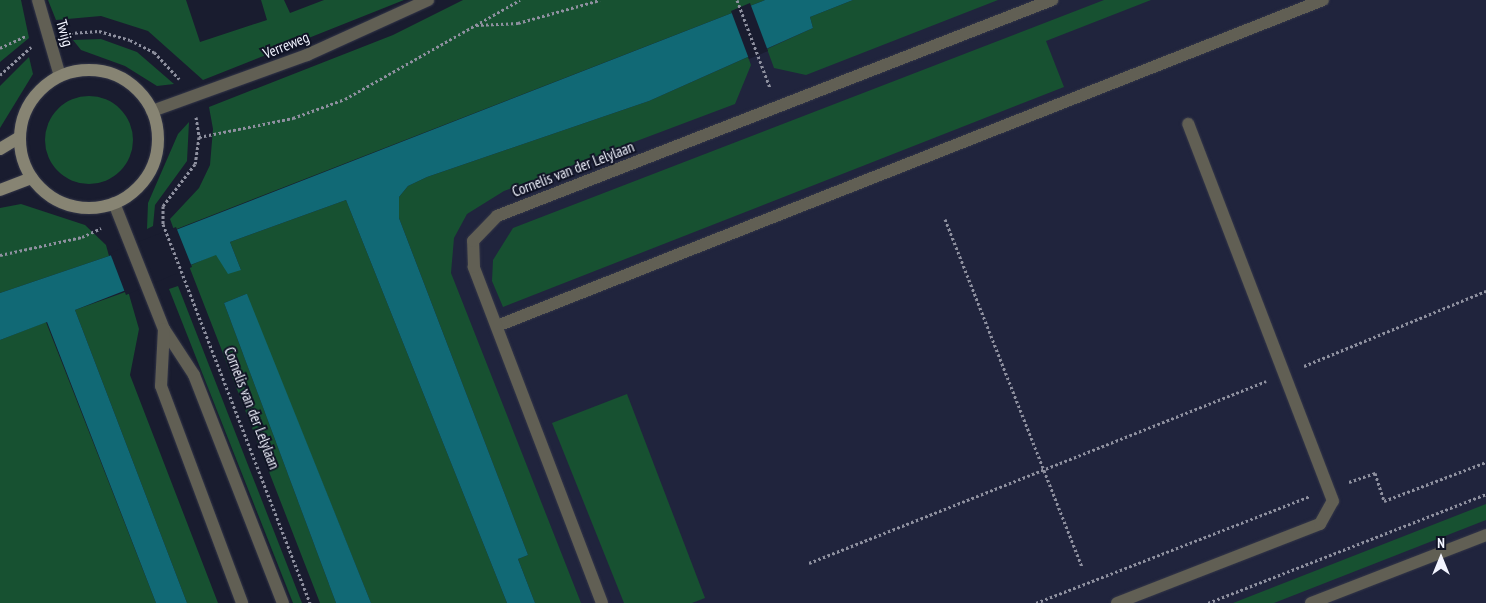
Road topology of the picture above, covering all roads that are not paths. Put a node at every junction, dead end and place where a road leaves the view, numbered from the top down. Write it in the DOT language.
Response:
graph roads {
  1 [pos="38,0"];
  2 [pos="428,0"];
  3 [pos="1052,0"];
  4 [pos="1323,0"];
  5 [pos="60,76"];
  6 [pos="152,111"];
  7 [pos="1188,124"];
  8 [pos="20,137"];
  9 [pos="0,149"];
  10 [pos="32,178"];
  11 [pos="0,190"];
  12 [pos="114,203"];
  13 [pos="497,326"];
  14 [pos="164,329"];
  15 [pos="1486,535"];
  16 [pos="242,603"];
  17 [pos="283,603"];
  18 [pos="602,603"];
  19 [pos="1117,603"];
  20 [pos="1311,603"];
  1 -- 5 [label="street, Twijg"];
  2 -- 6 [label="street, Verreweg"];
  3 -- 13 [label="street, Cornelis van der Lelylaan"];
  4 -- 13 [label="street"];
  5 -- 6 [label="street"];
  5 -- 8 [label="street"];
  6 -- 12 [label="street"];
  7 -- 19 [label="street"];
  8 -- 9 [label="street"];
  8 -- 10 [label="street"];
  10 -- 11 [label="street"];
  10 -- 12 [label="street"];
  12 -- 14 [label="street"];
  13 -- 18 [label="street, Cornelis van der Lelylaan"];
  14 -- 16 [label="street"];
  14 -- 17 [label="street"];
  15 -- 20 [label="street"];
}
